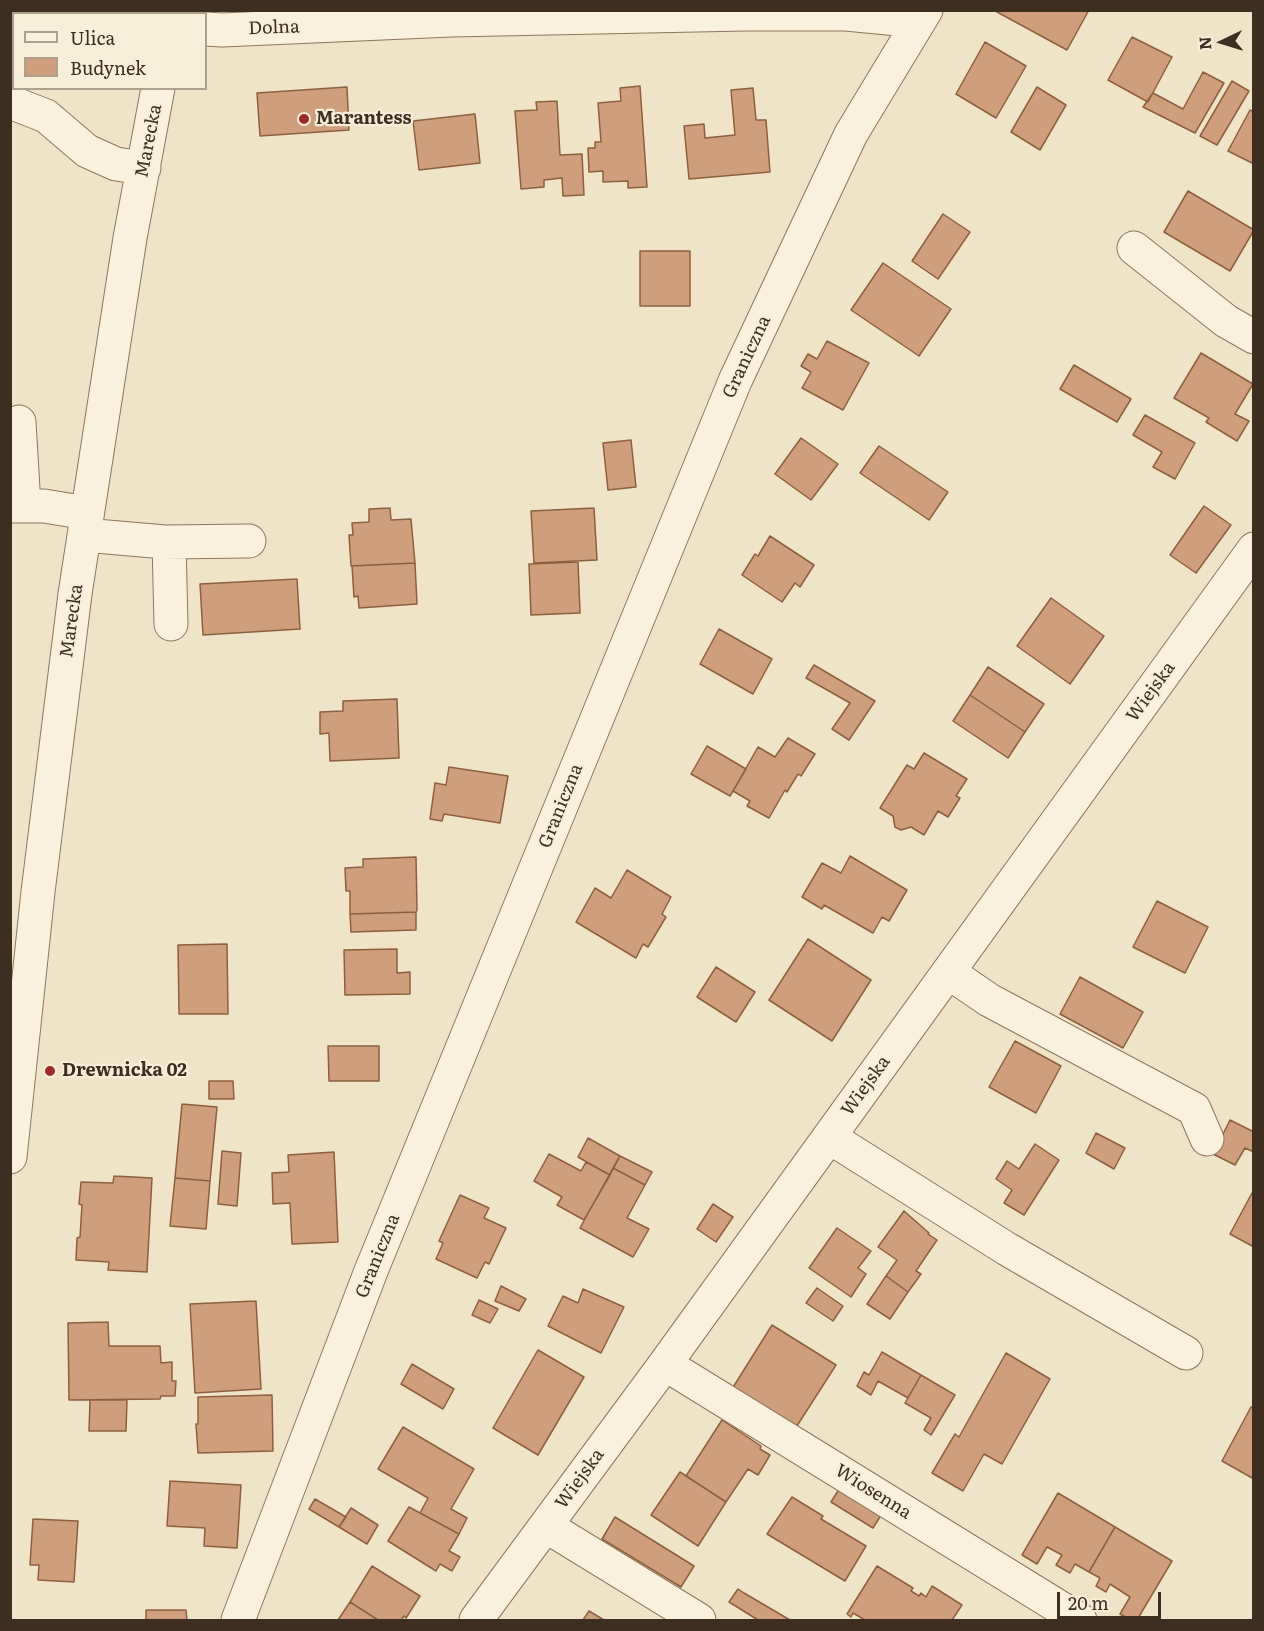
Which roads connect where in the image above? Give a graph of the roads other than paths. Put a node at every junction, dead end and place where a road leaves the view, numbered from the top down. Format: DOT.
graph roads {
  1 [pos="923,16"];
  2 [pos="207,29"];
  3 [pos="158,90"];
  4 [pos="10,102"];
  5 [pos="144,168"];
  6 [pos="1134,248"];
  7 [pos="1254,337"];
  8 [pos="19,422"];
  9 [pos="17,506"];
  10 [pos="86,524"];
  11 [pos="249,541"];
  12 [pos="169,543"];
  13 [pos="1254,549"];
  14 [pos="171,624"];
  15 [pos="948,972"];
  16 [pos="829,1137"];
  17 [pos="1207,1139"];
  18 [pos="10,1157"];
  19 [pos="1186,1353"];
  20 [pos="665,1364"];
  21 [pos="546,1526"];
  22 [pos="238,1620"];
  23 [pos="476,1620"];
  24 [pos="699,1620"];
  25 [pos="1080,1620"];
  1 -- 2 [label="street, Dolna"];
  1 -- 22 [label="street, Graniczna"];
  3 -- 5 [label="street, Marecka"];
  4 -- 5 [label="street"];
  5 -- 10 [label="street, Marecka"];
  6 -- 7 [label="street"];
  8 -- 9 [label="street"];
  9 -- 10 [label="street"];
  10 -- 12 [label="street"];
  10 -- 18 [label="street, Marecka"];
  11 -- 12 [label="street"];
  12 -- 14 [label="street"];
  13 -- 15 [label="street, Wiejska"];
  15 -- 16 [label="street, Wiejska"];
  15 -- 17 [label="street"];
  16 -- 19 [label="street"];
  16 -- 20 [label="street, Wiejska"];
  20 -- 21 [label="street, Wiejska"];
  20 -- 25 [label="street, Wiosenna"];
  21 -- 23 [label="street, Wiejska"];
  21 -- 24 [label="street"];
}
